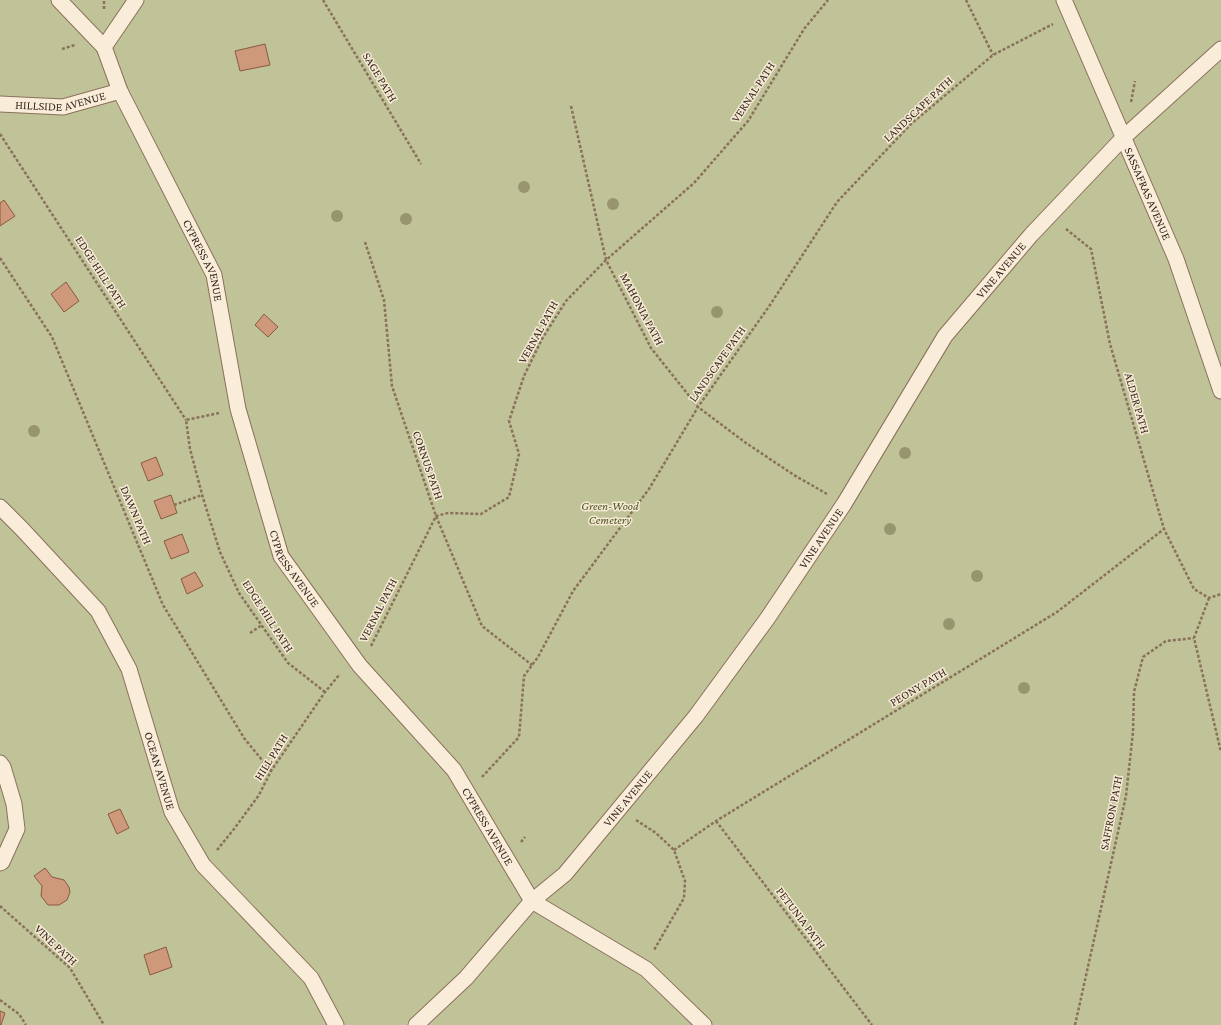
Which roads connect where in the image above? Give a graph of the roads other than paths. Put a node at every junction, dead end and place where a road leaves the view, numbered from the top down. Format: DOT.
graph roads {
  1 [pos="59,0"];
  2 [pos="136,0"];
  3 [pos="1064,0"];
  4 [pos="104,47"];
  5 [pos="1221,49"];
  6 [pos="120,91"];
  7 [pos="0,104"];
  8 [pos="1124,137"];
  9 [pos="1221,391"];
  10 [pos="0,507"];
  11 [pos="0,763"];
  12 [pos="0,863"];
  13 [pos="532,901"];
  14 [pos="336,1025"];
  15 [pos="416,1025"];
  16 [pos="704,1025"];
  1 -- 4 [label="lane, CYPRESS AVENUE"];
  2 -- 4 [label="lane"];
  3 -- 8 [label="lane, SASSAFRAS AVENUE"];
  4 -- 6 [label="lane, CYPRESS AVENUE"];
  5 -- 8 [label="lane, VINE AVENUE"];
  6 -- 7 [label="lane, HILLSIDE AVENUE"];
  6 -- 13 [label="lane, CYPRESS AVENUE"];
  8 -- 9 [label="lane, SASSAFRAS AVENUE"];
  8 -- 13 [label="lane, VINE AVENUE"];
  10 -- 14 [label="lane, OCEAN AVENUE"];
  11 -- 12 [label="lane"];
  13 -- 15 [label="lane, VINE AVENUE"];
  13 -- 16 [label="lane, CYPRESS AVENUE"];
}
